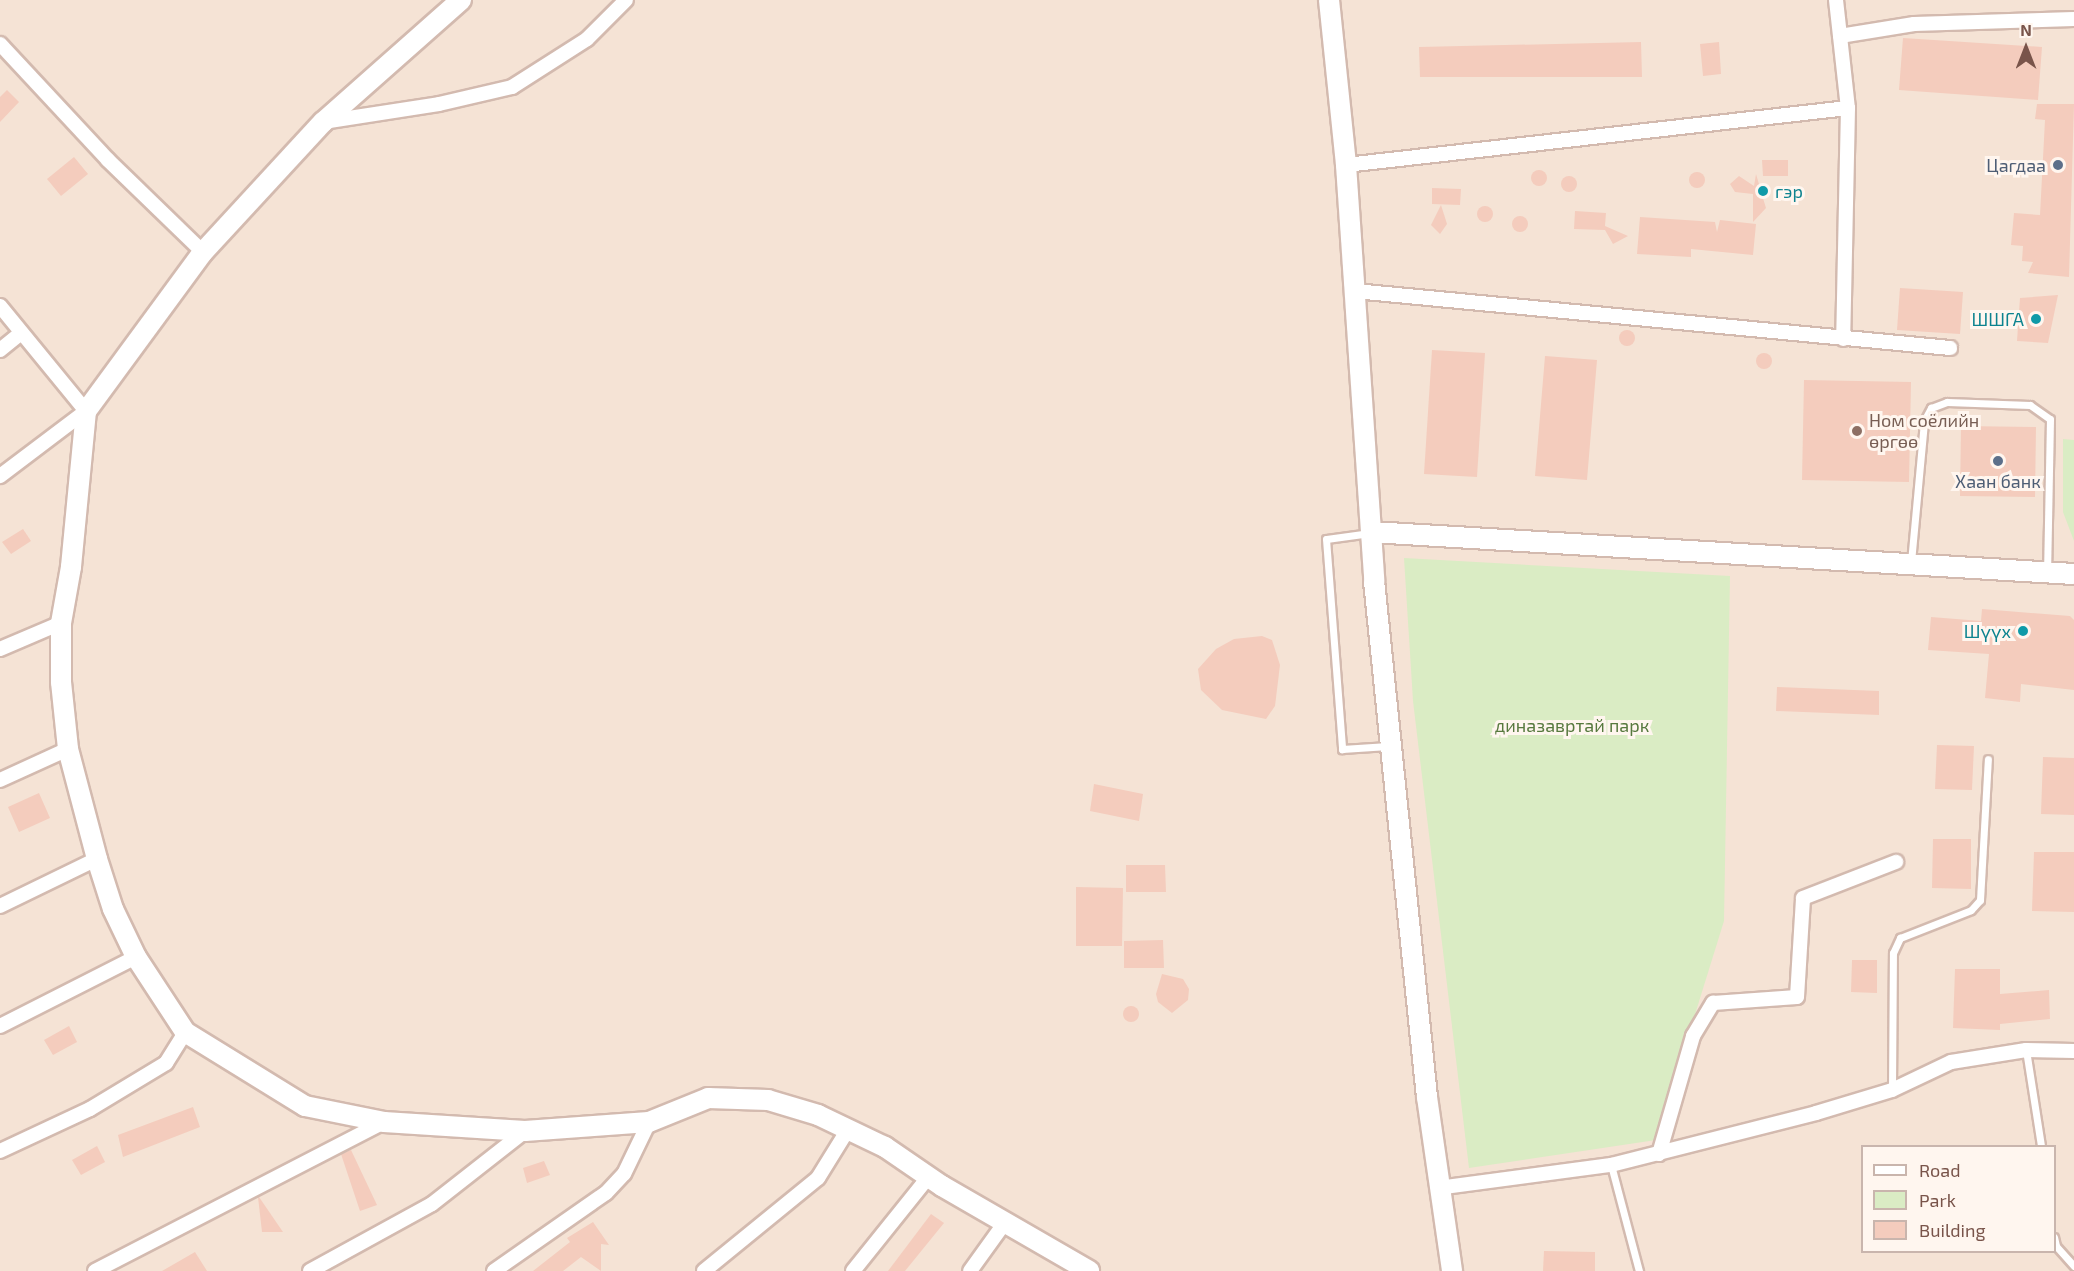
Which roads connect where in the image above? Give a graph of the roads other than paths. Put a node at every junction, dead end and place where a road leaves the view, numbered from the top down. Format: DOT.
graph roads {
  1 [pos="461,0"];
  2 [pos="626,0"];
  3 [pos="1329,0"];
  4 [pos="1836,0"];
  5 [pos="2074,19"];
  6 [pos="1840,36"];
  7 [pos="0,44"];
  8 [pos="1848,108"];
  9 [pos="323,122"];
  10 [pos="1346,165"];
  11 [pos="203,252"];
  12 [pos="1355,291"];
  13 [pos="0,306"];
  14 [pos="21,333"];
  15 [pos="1843,339"];
  16 [pos="2,346"];
  17 [pos="1950,348"];
  18 [pos="86,411"];
  19 [pos="0,476"];
  20 [pos="1371,532"];
  21 [pos="1911,564"];
  22 [pos="2047,572"];
  23 [pos="2074,574"];
  24 [pos="62,623"];
  25 [pos="0,649"];
  26 [pos="1391,745"];
  27 [pos="68,749"];
  28 [pos="1988,759"];
  29 [pos="0,780"];
  30 [pos="97,859"];
  31 [pos="1896,862"];
  32 [pos="0,906"];
  33 [pos="136,957"];
  34 [pos="0,1026"];
  35 [pos="185,1032"];
  36 [pos="2026,1050"];
  37 [pos="2074,1051"];
  38 [pos="1892,1090"];
  39 [pos="384,1122"];
  40 [pos="649,1122"];
  41 [pos="525,1131"];
  42 [pos="847,1131"];
  43 [pos="2041,1145"];
  44 [pos="0,1151"];
  45 [pos="1659,1154"];
  46 [pos="1611,1166"];
  47 [pos="930,1175"];
  48 [pos="1438,1188"];
  49 [pos="1005,1221"];
  50 [pos="2056,1246"];
  51 [pos="2074,1266"];
  52 [pos="1079,1269"];
  53 [pos="95,1271"];
  54 [pos="310,1271"];
  55 [pos="494,1271"];
  56 [pos="704,1271"];
  57 [pos="853,1271"];
  58 [pos="970,1271"];
  59 [pos="1452,1271"];
  60 [pos="1639,1271"];
  1 -- 9 [label="street"];
  2 -- 9 [label="street"];
  3 -- 10 [label="street"];
  4 -- 6 [label="street"];
  5 -- 6 [label="street"];
  6 -- 8 [label="street"];
  7 -- 11 [label="street"];
  8 -- 10 [label="street"];
  8 -- 15 [label="street"];
  9 -- 11 [label="street"];
  10 -- 12 [label="street"];
  11 -- 18 [label="street"];
  12 -- 15 [label="street"];
  12 -- 20 [label="street"];
  13 -- 14 [label="street"];
  14 -- 16 [label="street"];
  14 -- 18 [label="street"];
  15 -- 17 [label="street"];
  18 -- 19 [label="street"];
  18 -- 24 [label="street"];
  20 -- 21 [label="street"];
  20 -- 26 [label="street"];
  20 -- 26 [label="lane"];
  21 -- 22 [label="street"];
  21 -- 22 [label="lane"];
  22 -- 23 [label="street"];
  24 -- 25 [label="street"];
  24 -- 27 [label="street"];
  26 -- 48 [label="street"];
  27 -- 29 [label="street"];
  27 -- 30 [label="street"];
  28 -- 38 [label="lane"];
  30 -- 32 [label="street"];
  30 -- 33 [label="street"];
  31 -- 45 [label="street"];
  33 -- 34 [label="street"];
  33 -- 35 [label="street"];
  35 -- 39 [label="street"];
  35 -- 44 [label="street"];
  36 -- 37 [label="street"];
  36 -- 38 [label="street"];
  36 -- 43 [label="lane"];
  38 -- 45 [label="street"];
  39 -- 41 [label="street"];
  39 -- 53 [label="street"];
  40 -- 41 [label="street"];
  40 -- 42 [label="street"];
  40 -- 55 [label="street"];
  41 -- 54 [label="street"];
  42 -- 47 [label="street"];
  42 -- 56 [label="street"];
  45 -- 46 [label="street"];
  46 -- 48 [label="street"];
  46 -- 60 [label="lane"];
  47 -- 49 [label="street"];
  47 -- 57 [label="street"];
  48 -- 59 [label="street"];
  49 -- 52 [label="street"];
  49 -- 58 [label="street"];
  50 -- 51 [label="lane"];
}
